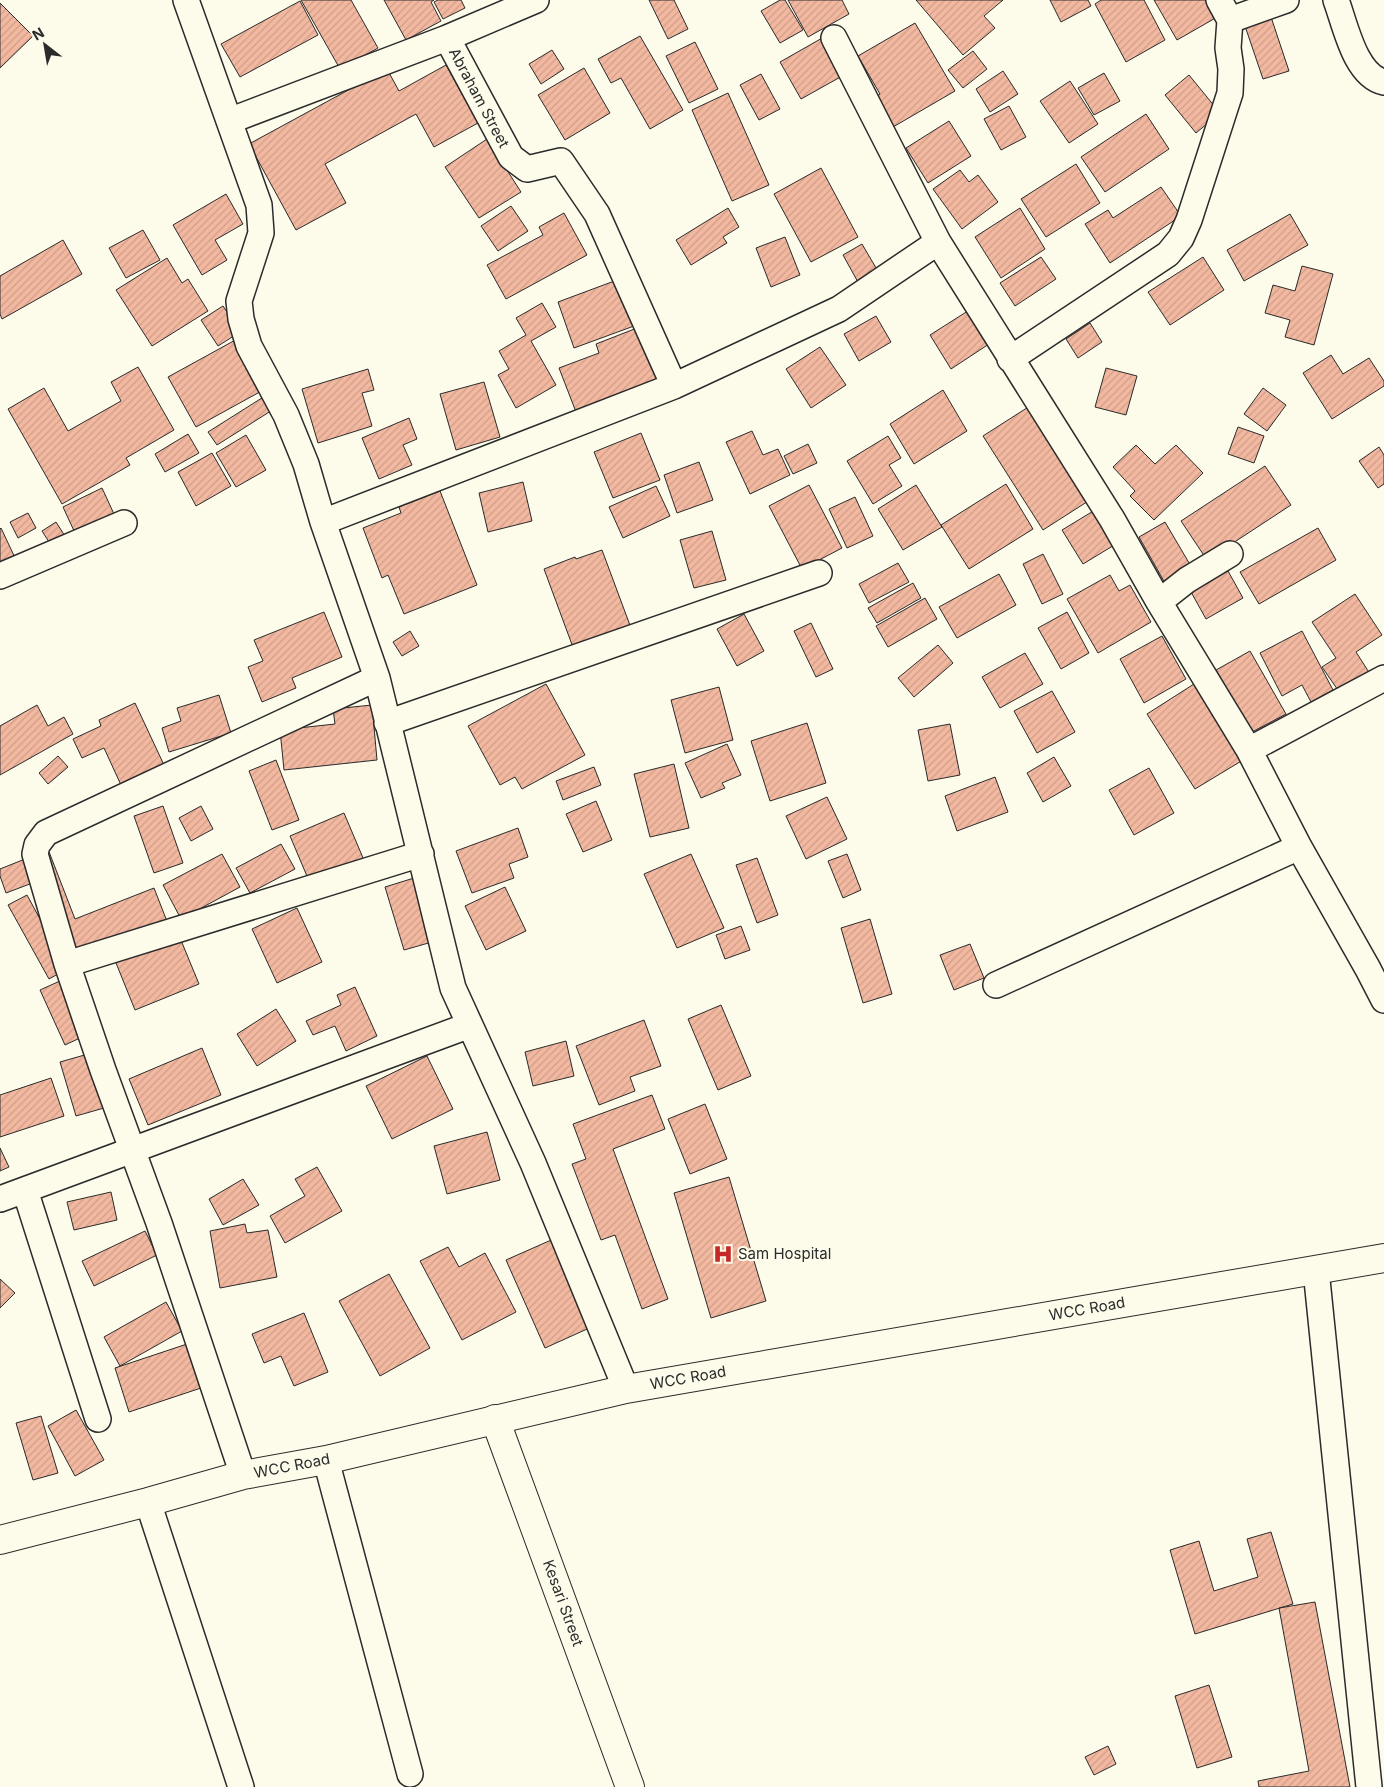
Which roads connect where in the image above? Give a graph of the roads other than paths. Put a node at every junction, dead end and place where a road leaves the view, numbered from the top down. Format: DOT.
graph roads {
  1 [pos="186,0"];
  2 [pos="536,0"];
  3 [pos="1286,0"];
  4 [pos="1336,0"];
  5 [pos="1225,10"];
  6 [pos="447,38"];
  7 [pos="834,38"];
  8 [pos="1384,82"];
  9 [pos="229,121"];
  10 [pos="938,242"];
  11 [pos="1010,359"];
  12 [pos="674,386"];
  13 [pos="322,522"];
  14 [pos="124,523"];
  15 [pos="1230,554"];
  16 [pos="819,573"];
  17 [pos="0,576"];
  18 [pos="1159,602"];
  19 [pos="377,678"];
  20 [pos="1384,678"];
  21 [pos="387,723"];
  22 [pos="1249,750"];
  23 [pos="1299,847"];
  24 [pos="421,854"];
  25 [pos="67,964"];
  26 [pos="996,985"];
  27 [pos="1384,1000"];
  28 [pos="470,1025"];
  29 [pos="133,1150"];
  30 [pos="25,1190"];
  31 [pos="0,1200"];
  32 [pos="1384,1258"];
  33 [pos="1316,1270"];
  34 [pos="626,1389"];
  35 [pos="495,1419"];
  36 [pos="98,1420"];
  37 [pos="326,1460"];
  38 [pos="243,1475"];
  39 [pos="148,1502"];
  40 [pos="0,1540"];
  41 [pos="410,1774"];
  42 [pos="241,1787"];
  43 [pos="630,1787"];
  44 [pos="1369,1787"];
  1 -- 9 [label="street"];
  2 -- 6 [label="street, Abraham Street"];
  3 -- 5 [label="street"];
  4 -- 8 [label="street"];
  5 -- 11 [label="street"];
  6 -- 9 [label="street"];
  6 -- 12 [label="street, Abraham Street"];
  7 -- 10 [label="street"];
  9 -- 13 [label="street"];
  10 -- 11 [label="street"];
  10 -- 12 [label="street"];
  11 -- 18 [label="street"];
  12 -- 13 [label="street"];
  13 -- 19 [label="street"];
  14 -- 17 [label="street"];
  15 -- 18 [label="street"];
  16 -- 21 [label="street"];
  18 -- 22 [label="street"];
  19 -- 21 [label="street"];
  19 -- 25 [label="street"];
  20 -- 22 [label="street"];
  21 -- 24 [label="street"];
  22 -- 23 [label="street"];
  23 -- 26 [label="street"];
  23 -- 27 [label="street"];
  24 -- 25 [label="street"];
  24 -- 28 [label="street"];
  25 -- 29 [label="street"];
  28 -- 29 [label="street"];
  28 -- 34 [label="street"];
  29 -- 30 [label="street"];
  29 -- 38 [label="street"];
  30 -- 31 [label="street"];
  30 -- 36 [label="street"];
  32 -- 33 [label="main road, WCC Road"];
  33 -- 34 [label="main road, WCC Road"];
  33 -- 44 [label="street"];
  34 -- 35 [label="main road, WCC Road"];
  35 -- 37 [label="main road, WCC Road"];
  35 -- 43 [label="main road, Kesari Street"];
  37 -- 38 [label="main road, WCC Road"];
  37 -- 41 [label="street"];
  38 -- 39 [label="main road, WCC Road"];
  39 -- 40 [label="main road, WCC Road"];
  39 -- 42 [label="street"];
}
